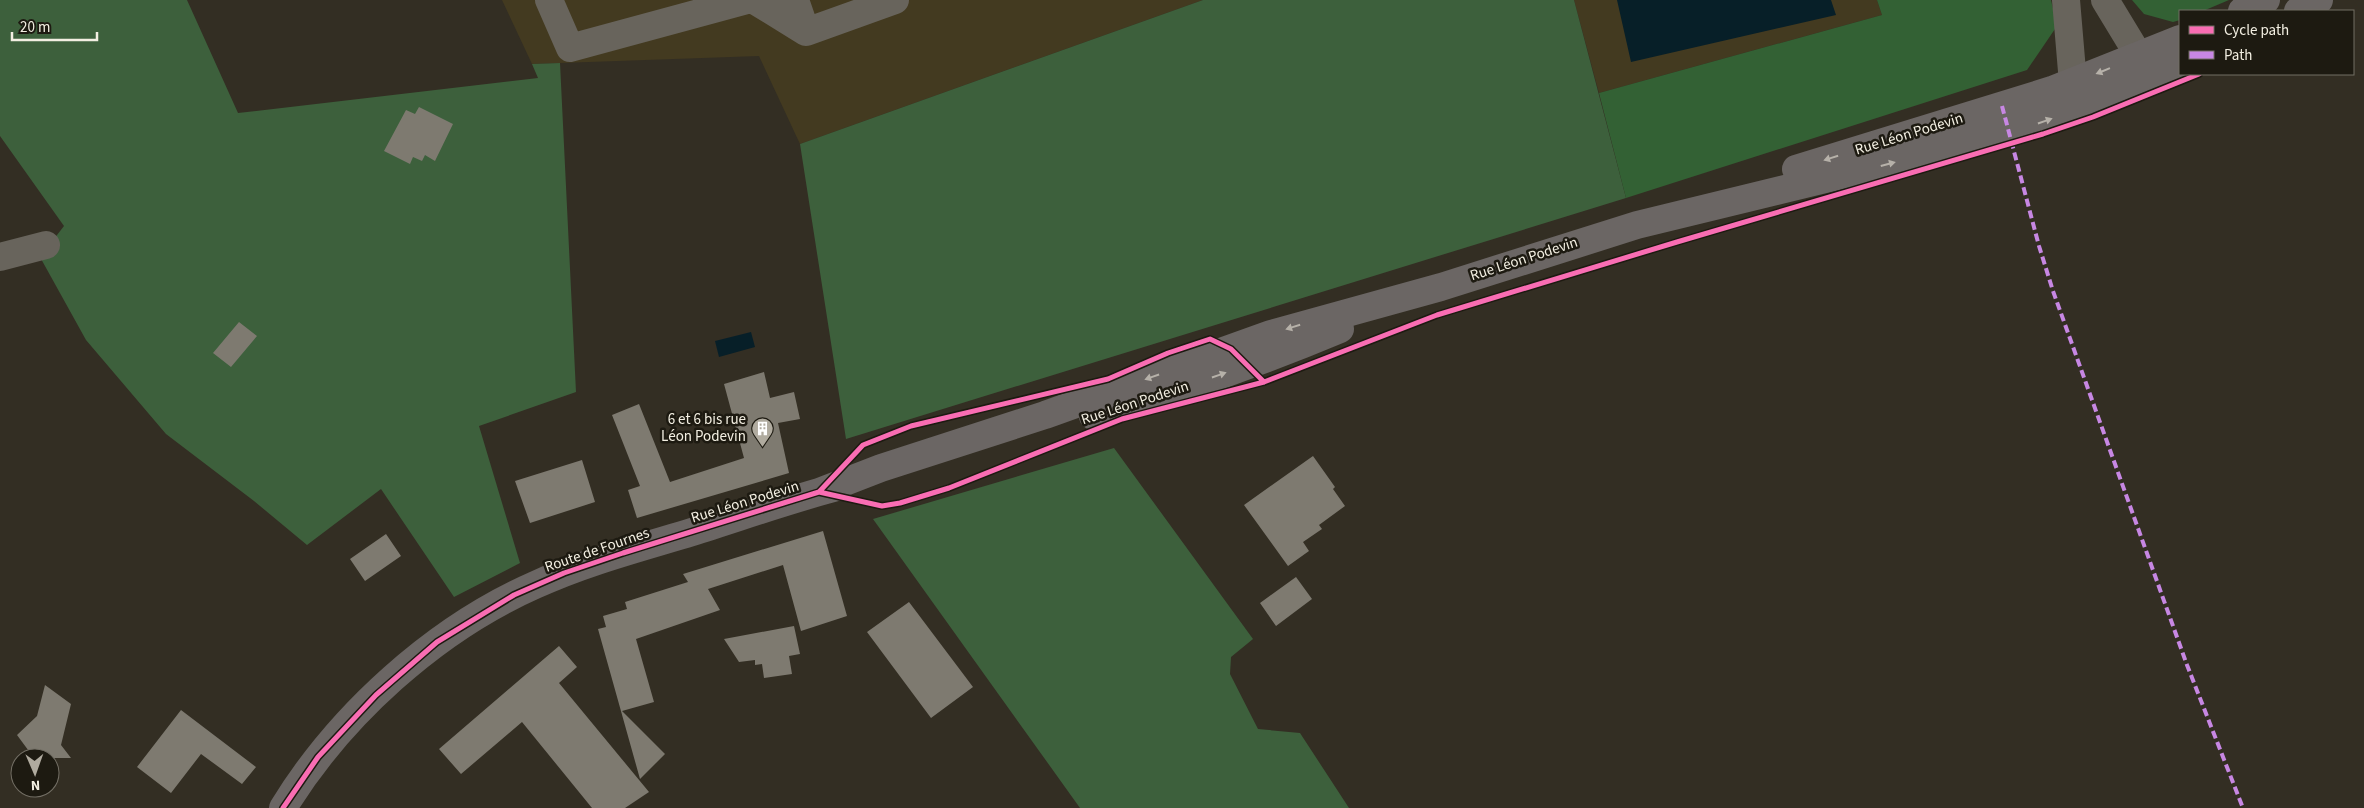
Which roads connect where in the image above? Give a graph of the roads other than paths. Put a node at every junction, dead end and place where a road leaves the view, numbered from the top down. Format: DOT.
graph roads {
  1 [pos="548,0"];
  2 [pos="747,0"];
  3 [pos="754,0"];
  4 [pos="795,0"];
  5 [pos="895,0"];
  6 [pos="2066,0"];
  7 [pos="2105,0"];
  8 [pos="2266,0"];
  9 [pos="2319,0"];
  10 [pos="2244,10"];
  11 [pos="2300,10"];
  12 [pos="806,32"];
  13 [pos="2179,39"];
  14 [pos="2139,56"];
  15 [pos="2179,68"];
  16 [pos="2073,82"];
  17 [pos="2148,82"];
  18 [pos="2086,106"];
  19 [pos="1636,224"];
  20 [pos="46,245"];
  21 [pos="0,257"];
  22 [pos="678,536"];
  23 [pos="283,808"];
  1 -- 2 [label="street"];
  3 -- 12 [label="street"];
  4 -- 12 [label="street"];
  5 -- 12 [label="street"];
  6 -- 16 [label="street"];
  7 -- 14 [label="street"];
  8 -- 10 [label="main road"];
  9 -- 11 [label="main road"];
  13 -- 14 [label="main road, Rue Léon Podevin"];
  14 -- 16 [label="main road, Rue Léon Podevin, one-way"];
  14 -- 17 [label="street"];
  15 -- 17 [label="main road, Rue Léon Podevin"];
  16 -- 18 [label="street"];
  16 -- 19 [label="main road, Rue Léon Podevin, one-way"];
  17 -- 18 [label="main road, Rue Léon Podevin"];
  19 -- 18 [label="main road, Rue Léon Podevin, one-way"];
  19 -- 22 [label="main road, Rue Léon Podevin"];
  20 -- 21 [label="street"];
  22 -- 23 [label="main road, Route de Fournes"];
}
